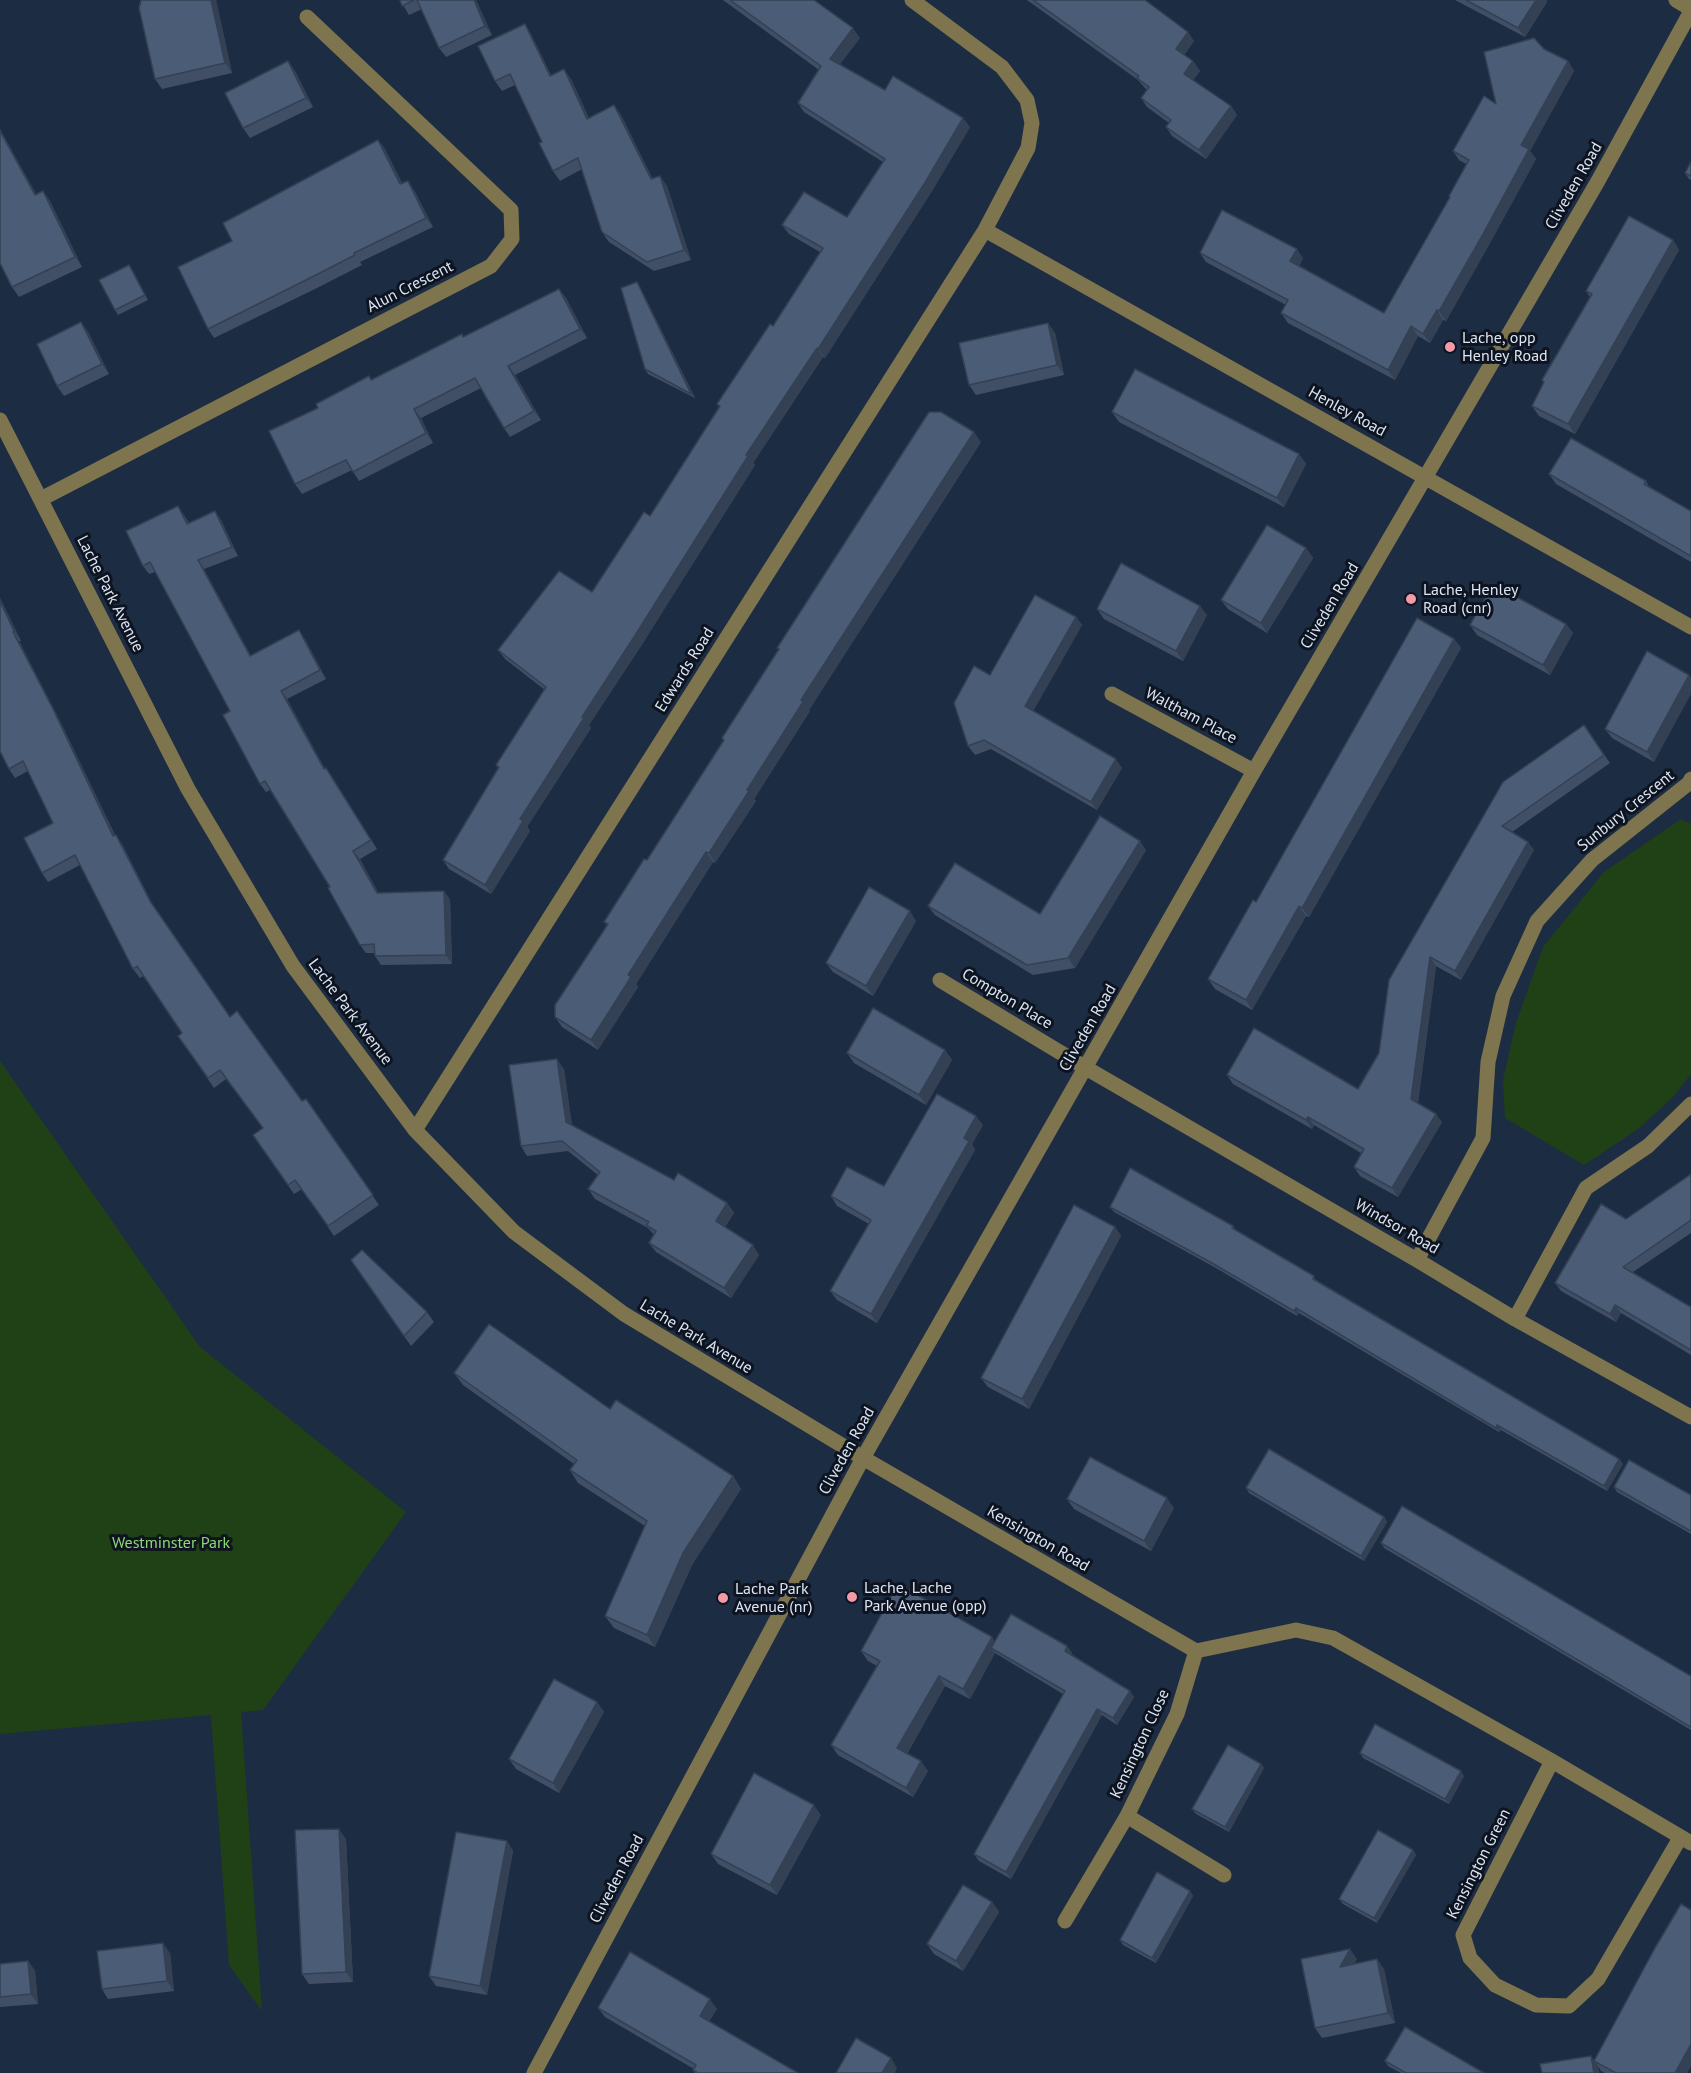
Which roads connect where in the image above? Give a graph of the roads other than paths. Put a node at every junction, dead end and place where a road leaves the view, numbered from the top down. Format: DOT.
graph roads {
  1 [pos="912,0"];
  2 [pos="1676,0"];
  3 [pos="1691,10"];
  4 [pos="307,17"];
  5 [pos="986,230"];
  6 [pos="0,420"];
  7 [pos="1426,477"];
  8 [pos="41,499"];
  9 [pos="1691,627"];
  10 [pos="1112,694"];
  11 [pos="1254,771"];
  12 [pos="1691,779"];
  13 [pos="940,980"];
  14 [pos="1086,1068"];
  15 [pos="1691,1104"];
  16 [pos="415,1130"];
  17 [pos="1418,1260"];
  18 [pos="1515,1318"];
  19 [pos="1691,1417"];
  20 [pos="863,1458"];
  21 [pos="1196,1652"];
  22 [pos="1552,1761"];
  23 [pos="1127,1816"];
  24 [pos="1685,1840"];
  25 [pos="1224,1875"];
  26 [pos="1065,1922"];
  27 [pos="534,2073"];
  1 -- 5 [label="street, Edwards Road"];
  2 -- 3 [label="street"];
  3 -- 7 [label="street, Cliveden Road"];
  4 -- 8 [label="street, Alun Crescent"];
  5 -- 7 [label="street, Henley Road"];
  5 -- 16 [label="street, Edwards Road"];
  6 -- 8 [label="street, Lache Park Avenue"];
  7 -- 9 [label="street, Henley Road"];
  7 -- 11 [label="street, Cliveden Road"];
  8 -- 16 [label="street, Lache Park Avenue"];
  10 -- 11 [label="street, Waltham Place"];
  11 -- 14 [label="street, Cliveden Road"];
  12 -- 17 [label="street, Sunbury Crescent"];
  13 -- 14 [label="street, Compton Place"];
  14 -- 17 [label="street, Windsor Road"];
  14 -- 20 [label="street, Cliveden Road"];
  15 -- 18 [label="street"];
  16 -- 20 [label="street, Lache Park Avenue"];
  17 -- 18 [label="street, Windsor Road"];
  18 -- 19 [label="street, Windsor Road"];
  20 -- 21 [label="street, Kensington Road"];
  20 -- 27 [label="street, Cliveden Road"];
  21 -- 22 [label="street, Kensington Green"];
  21 -- 23 [label="street, Kensington Close"];
  22 -- 24 [label="street, Kensington Green"];
  22 -- 24 [label="street, Kensington Green"];
  23 -- 25 [label="street, Kensington Close"];
  23 -- 26 [label="street, Kensington Close"];
}
